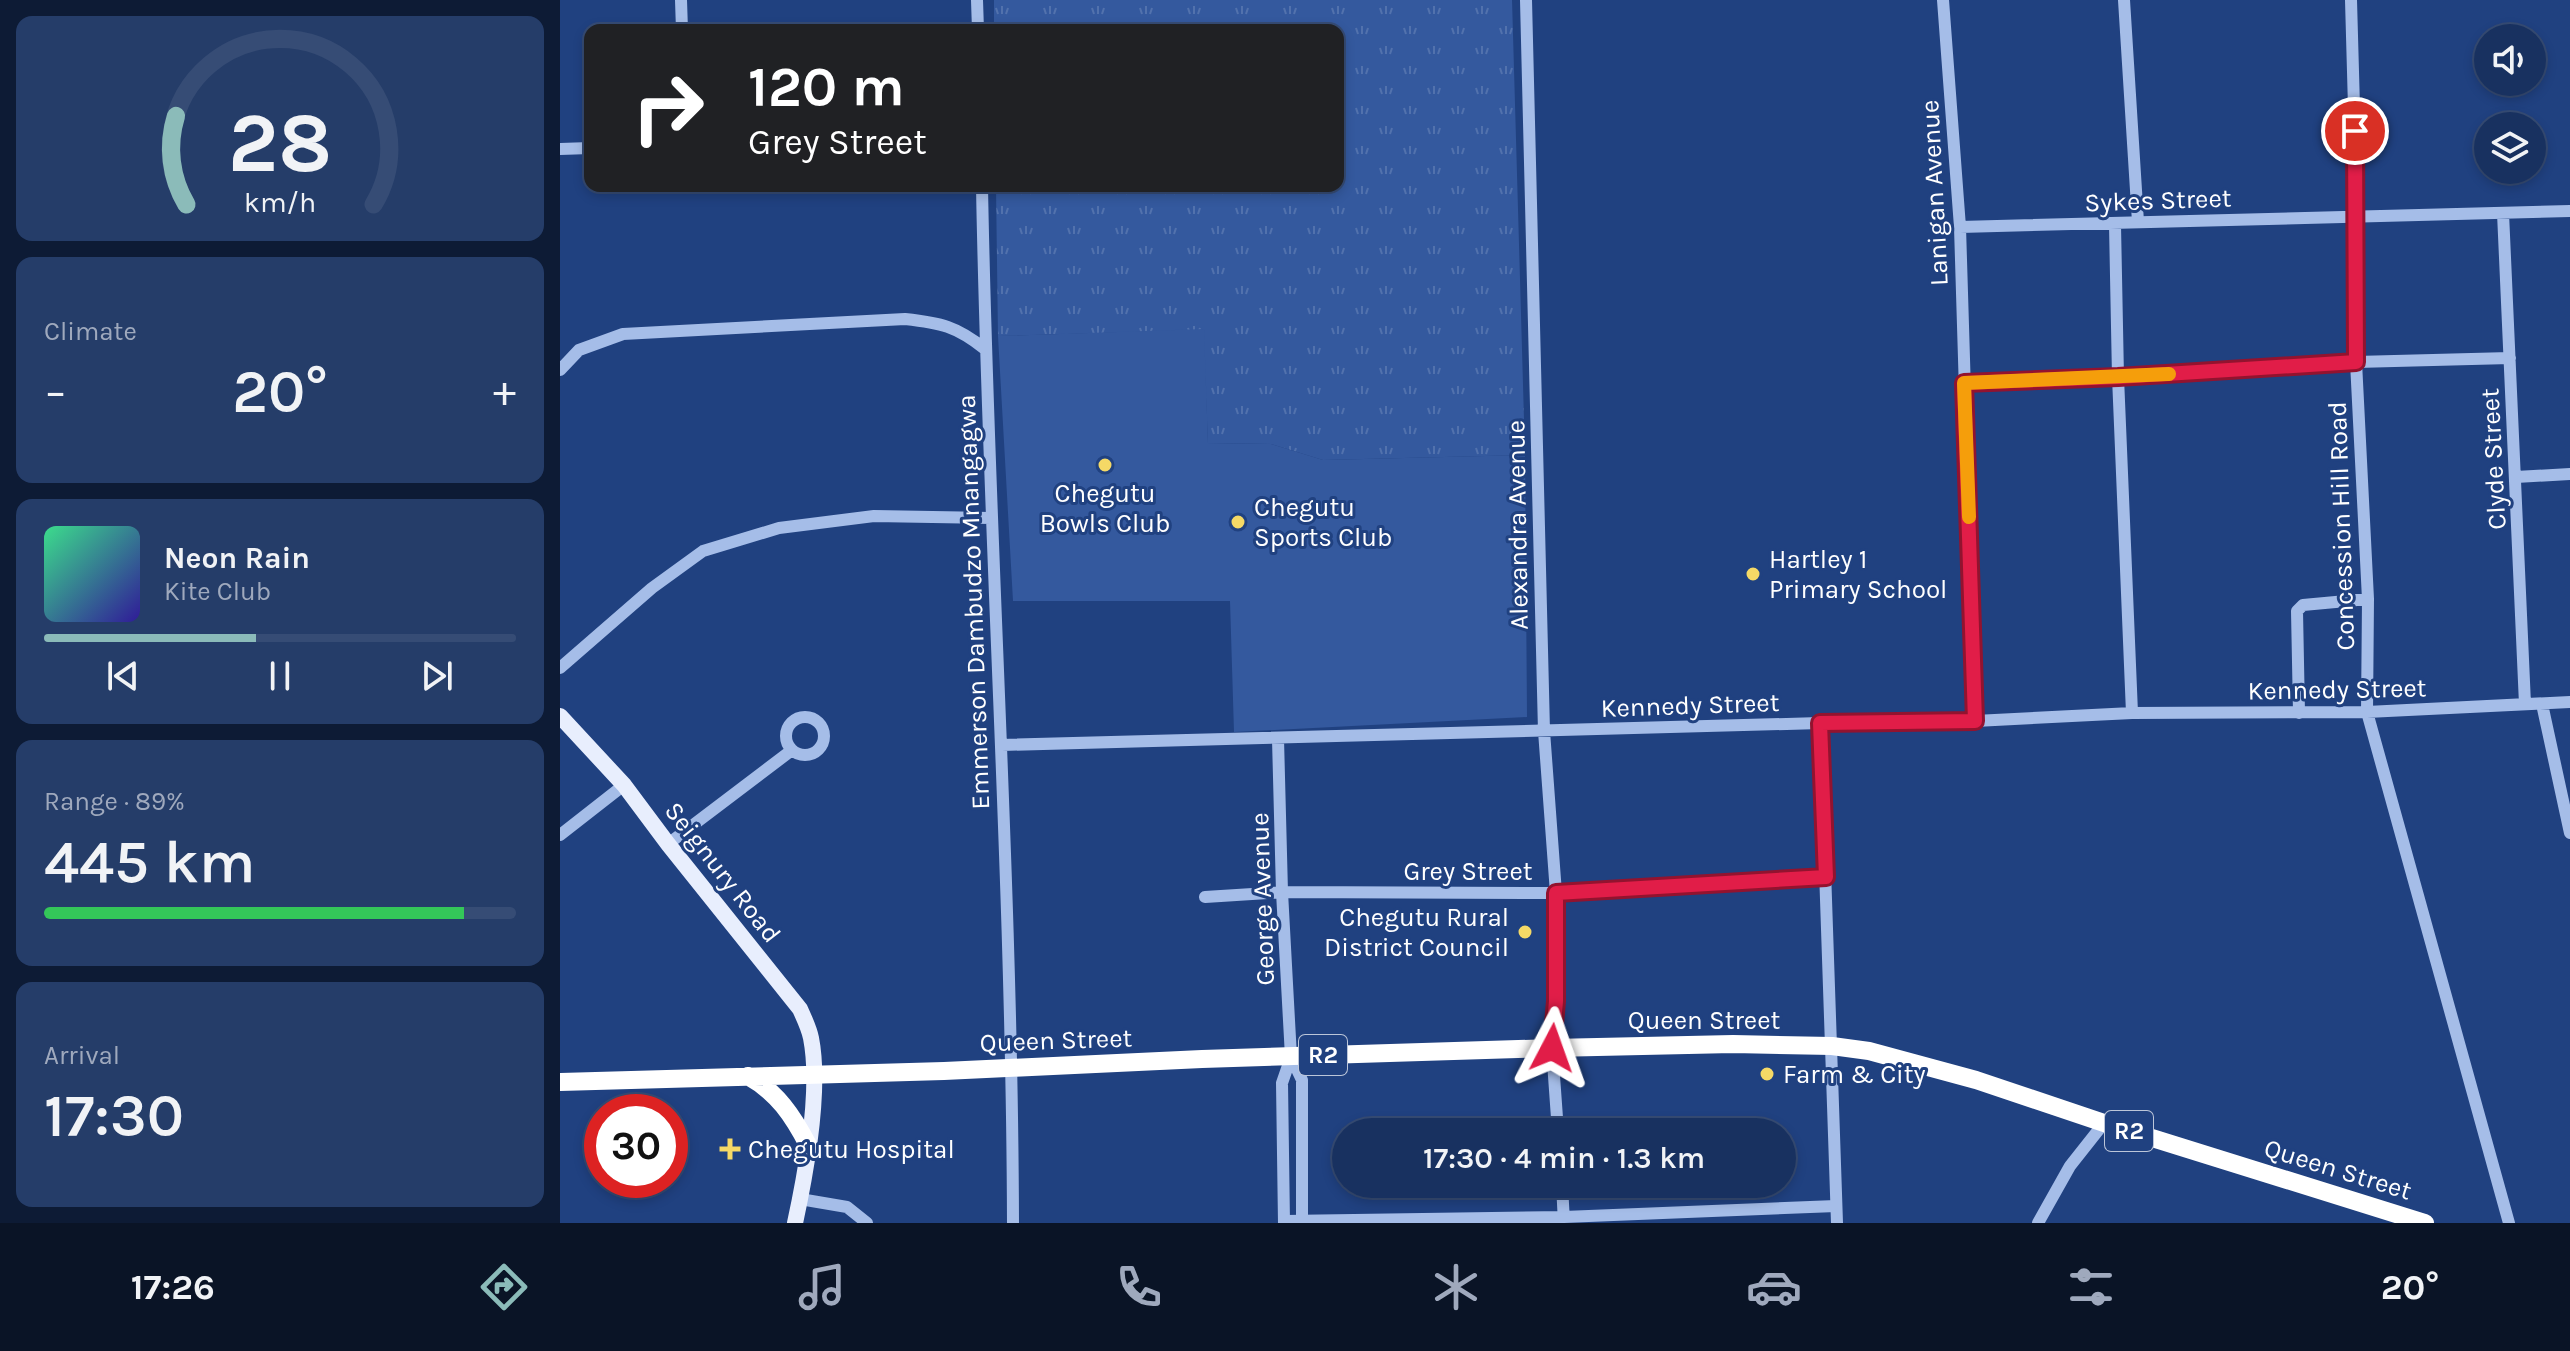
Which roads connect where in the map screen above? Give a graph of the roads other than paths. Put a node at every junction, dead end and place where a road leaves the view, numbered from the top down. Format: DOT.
graph roads {
  1 [pos="681,0"];
  2 [pos="977,0"];
  3 [pos="1526,0"];
  4 [pos="1943,0"];
  5 [pos="2124,0"];
  6 [pos="2351,0"];
  7 [pos="682,24"];
  8 [pos="978,24"];
  9 [pos="584,148"];
  10 [pos="560,149"];
  11 [pos="982,192"];
  12 [pos="2570,211"];
  13 [pos="2503,213"];
  14 [pos="2357,215"];
  15 [pos="2138,222"];
  16 [pos="2115,225"];
  17 [pos="1960,227"];
  18 [pos="985,349"];
  19 [pos="2510,358"];
  20 [pos="2356,362"];
  21 [pos="560,370"];
  22 [pos="2118,377"];
  23 [pos="1964,383"];
  24 [pos="2570,474"];
  25 [pos="2516,477"];
  26 [pos="991,518"];
  27 [pos="2368,599"];
  28 [pos="560,668"];
  29 [pos="2570,702"];
  30 [pos="2525,704"];
  31 [pos="2542,704"];
  32 [pos="2367,712"];
  33 [pos="2132,713"];
  34 [pos="2299,713"];
  35 [pos="560,716"];
  36 [pos="1975,721"];
  37 [pos="1820,723"];
  38 [pos="1544,731"];
  39 [pos="1278,739"];
  40 [pos="1002,745"];
  41 [pos="792,750"];
  42 [pos="624,785"];
  43 [pos="2570,833"];
  44 [pos="560,835"];
  45 [pos="668,844"];
  46 [pos="1826,877"];
  47 [pos="1282,892"];
  48 [pos="1556,893"];
  49 [pos="1205,897"];
  50 [pos="1832,1046"];
  51 [pos="1552,1048"];
  52 [pos="1291,1057"];
  53 [pos="1013,1068"];
  54 [pos="814,1075"];
  55 [pos="748,1076"];
  56 [pos="560,1082"];
  57 [pos="1557,1118"];
  58 [pos="2104,1123"];
  59 [pos="808,1145"];
  60 [pos="1563,1198"];
  61 [pos="800,1199"];
  62 [pos="1836,1206"];
  63 [pos="1564,1220"];
  64 [pos="1303,1221"];
  65 [pos="1284,1222"];
  66 [pos="795,1223"];
  67 [pos="867,1223"];
  68 [pos="1013,1223"];
  69 [pos="1837,1223"];
  70 [pos="2038,1223"];
  71 [pos="2425,1223"];
  72 [pos="2509,1223"];
  1 -- 7 [label="street"];
  2 -- 8 [label="street"];
  3 -- 38 [label="street, Alexandra Avenue"];
  4 -- 17 [label="street, Lanigan Avenue"];
  5 -- 15 [label="street"];
  6 -- 14 [label="street, Concession Hill Road"];
  9 -- 10 [label="street"];
  11 -- 18 [label="street, Emmerson Dambudzo Mnangagwa"];
  12 -- 13 [label="street, Sykes Street"];
  13 -- 14 [label="street, Sykes Street"];
  13 -- 19 [label="street, Clyde Street"];
  14 -- 15 [label="street, Sykes Street"];
  14 -- 20 [label="street, Concession Hill Road"];
  15 -- 16 [label="street, Sykes Street"];
  16 -- 17 [label="street, Sykes Street"];
  16 -- 22 [label="street"];
  17 -- 23 [label="street, Lanigan Avenue"];
  18 -- 21 [label="street"];
  18 -- 26 [label="street, Emmerson Dambudzo Mnangagwa"];
  19 -- 20 [label="street"];
  19 -- 25 [label="street, Clyde Street"];
  20 -- 22 [label="street"];
  20 -- 27 [label="street, Concession Hill Road"];
  22 -- 23 [label="street"];
  22 -- 33 [label="street"];
  23 -- 36 [label="street, Lanigan Avenue"];
  24 -- 25 [label="street"];
  25 -- 30 [label="street, Clyde Street"];
  26 -- 28 [label="street"];
  26 -- 40 [label="street, Emmerson Dambudzo Mnangagwa"];
  27 -- 32 [label="street, Concession Hill Road"];
  27 -- 34 [label="street"];
  29 -- 31 [label="street, Kennedy Street"];
  30 -- 31 [label="street, Kennedy Street"];
  30 -- 32 [label="street, Kennedy Street"];
  31 -- 43 [label="street"];
  32 -- 34 [label="street, Kennedy Street"];
  32 -- 72 [label="street, Concession Hill Road"];
  33 -- 34 [label="street, Kennedy Street"];
  33 -- 36 [label="street, Kennedy Street"];
  35 -- 42 [label="main road, Seignury Road"];
  36 -- 37 [label="street, Kennedy Street"];
  37 -- 38 [label="street, Kennedy Street"];
  37 -- 46 [label="street"];
  38 -- 39 [label="street, Kennedy Street"];
  38 -- 48 [label="street, Alexandra Avenue"];
  39 -- 40 [label="street, Kennedy Street"];
  39 -- 47 [label="street, George Avenue"];
  40 -- 53 [label="street, Emmerson Dambudzo Mnangagwa"];
  41 -- 45 [label="street"];
  42 -- 44 [label="street"];
  42 -- 45 [label="main road, Seignury Road"];
  45 -- 54 [label="main road, Seignury Road"];
  46 -- 48 [label="street, Grey Street"];
  46 -- 50 [label="street"];
  47 -- 48 [label="street, Grey Street"];
  47 -- 49 [label="street, Grey Street"];
  47 -- 52 [label="street, George Avenue"];
  48 -- 51 [label="street, Alexandra Avenue"];
  50 -- 51 [label="highway, Queen Street / R2"];
  50 -- 58 [label="highway, Queen Street / R2"];
  50 -- 62 [label="street"];
  51 -- 52 [label="highway, Queen Street / R2"];
  51 -- 57 [label="street, Alexandra Avenue"];
  52 -- 53 [label="highway, Queen Street / R2"];
  52 -- 64 [label="street, George Avenue"];
  52 -- 65 [label="street, George Avenue"];
  53 -- 54 [label="highway, Queen Street / R2"];
  53 -- 68 [label="street, Emmerson Dambudzo Mnangagwa"];
  54 -- 55 [label="highway, R2"];
  54 -- 59 [label="main road, Seignury Road"];
  55 -- 56 [label="highway, R2"];
  55 -- 59 [label="highway"];
  58 -- 70 [label="street"];
  58 -- 71 [label="highway, Queen Street / R2"];
  59 -- 61 [label="main road, Seignury Road"];
  60 -- 63 [label="street"];
  61 -- 66 [label="main road, Seignury Road"];
  61 -- 67 [label="street"];
  62 -- 63 [label="street"];
  62 -- 69 [label="street"];
  63 -- 64 [label="street"];
  64 -- 65 [label="street"];
}
